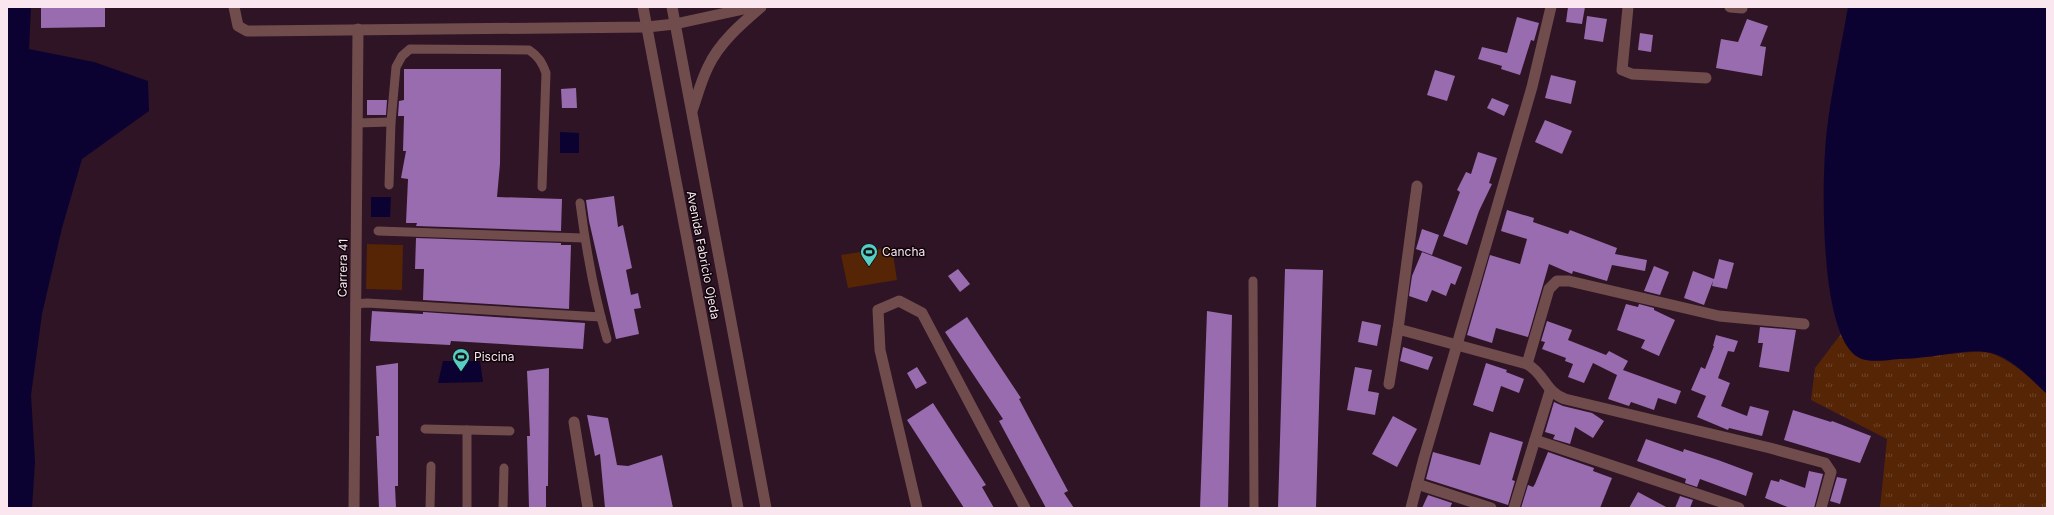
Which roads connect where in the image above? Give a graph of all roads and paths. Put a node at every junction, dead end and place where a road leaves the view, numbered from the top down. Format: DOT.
graph roads {
  1 [pos="234,7"];
  2 [pos="643,7"];
  3 [pos="672,7"];
  4 [pos="753,7"];
  5 [pos="761,7"];
  6 [pos="1551,7"];
  7 [pos="1628,7"];
  8 [pos="1730,7"];
  9 [pos="1742,8"];
  10 [pos="675,24"];
  11 [pos="647,27"];
  12 [pos="358,29"];
  13 [pos="1706,78"];
  14 [pos="692,112"];
  15 [pos="391,122"];
  16 [pos="357,123"];
  17 [pos="389,185"];
  18 [pos="1417,186"];
  19 [pos="542,187"];
  20 [pos="580,203"];
  21 [pos="378,232"];
  22 [pos="584,238"];
  23 [pos="1253,281"];
  24 [pos="355,304"];
  25 [pos="601,317"];
  26 [pos="1804,324"];
  27 [pos="1398,329"];
  28 [pos="607,339"];
  29 [pos="1456,345"];
  30 [pos="1527,364"];
  31 [pos="1389,384"];
  32 [pos="1550,391"];
  33 [pos="574,422"];
  34 [pos="425,429"];
  35 [pos="467,430"];
  36 [pos="510,431"];
  37 [pos="1535,440"];
  38 [pos="431,466"];
  39 [pos="504,468"];
  40 [pos="1417,484"];
  41 [pos="354,508"];
  42 [pos="430,508"];
  43 [pos="467,508"];
  44 [pos="503,508"];
  45 [pos="588,508"];
  46 [pos="738,508"];
  47 [pos="766,508"];
  48 [pos="917,508"];
  49 [pos="1026,508"];
  50 [pos="1254,508"];
  51 [pos="1411,508"];
  52 [pos="1491,508"];
  53 [pos="1514,508"];
  54 [pos="1739,508"];
  55 [pos="1821,508"];
  1 -- 12 [label="street"];
  2 -- 11 [label="street, Avenida Fabricio Ojeda"];
  3 -- 10 [label="street, Avenida Fabricio Ojeda"];
  4 -- 10 [label="street"];
  5 -- 14 [label="street"];
  6 -- 29 [label="street"];
  7 -- 13 [label="street"];
  8 -- 9 [label="street"];
  10 -- 11 [label="street"];
  10 -- 14 [label="street, Avenida Fabricio Ojeda"];
  11 -- 12 [label="street"];
  11 -- 46 [label="street, Avenida Fabricio Ojeda"];
  12 -- 16 [label="street, Carrera 41"];
  14 -- 47 [label="street, Avenida Fabricio Ojeda"];
  15 -- 16 [label="lane"];
  15 -- 17 [label="lane"];
  15 -- 19 [label="lane"];
  16 -- 24 [label="street, Carrera 41"];
  18 -- 27 [label="street"];
  20 -- 22 [label="lane"];
  21 -- 22 [label="lane"];
  22 -- 25 [label="lane"];
  23 -- 50 [label="lane"];
  24 -- 25 [label="lane"];
  24 -- 41 [label="street, Carrera 41"];
  25 -- 28 [label="lane"];
  26 -- 30 [label="street"];
  27 -- 29 [label="street"];
  27 -- 31 [label="street"];
  29 -- 30 [label="street"];
  29 -- 40 [label="street"];
  30 -- 32 [label="street"];
  32 -- 37 [label="street"];
  32 -- 55 [label="street"];
  33 -- 45 [label="street"];
  34 -- 35 [label="lane"];
  35 -- 36 [label="lane"];
  35 -- 43 [label="lane"];
  37 -- 53 [label="street"];
  37 -- 54 [label="street"];
  38 -- 42 [label="lane"];
  39 -- 44 [label="lane"];
  40 -- 51 [label="street"];
  40 -- 52 [label="street"];
  48 -- 49 [label="street"];
}
